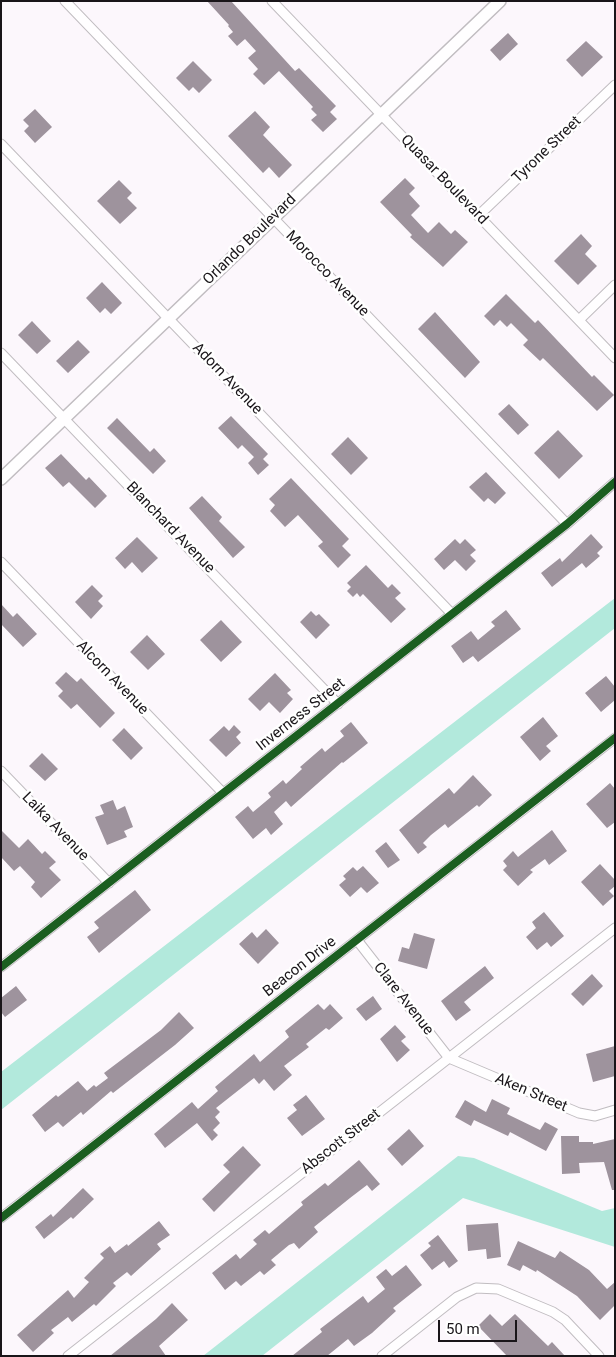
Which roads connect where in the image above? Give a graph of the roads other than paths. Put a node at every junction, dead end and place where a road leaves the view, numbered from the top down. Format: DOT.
graph roads {
  1 [pos="65,1"];
  2 [pos="500,1"];
  3 [pos="278,3"];
  4 [pos="615,85"];
  5 [pos="381,115"];
  6 [pos="1,144"];
  7 [pos="478,216"];
  8 [pos="273,218"];
  9 [pos="615,285"];
  10 [pos="168,318"];
  11 [pos="579,320"];
  12 [pos="1,353"];
  13 [pos="615,358"];
  14 [pos="64,419"];
  15 [pos="1,479"];
  16 [pos="615,482"];
  17 [pos="567,524"];
  18 [pos="1,562"];
  19 [pos="452,614"];
  20 [pos="338,704"];
  21 [pos="615,738"];
  22 [pos="1,771"];
  23 [pos="223,793"];
  24 [pos="108,883"];
  25 [pos="615,928"];
  26 [pos="357,940"];
  27 [pos="1,967"];
  28 [pos="449,1058"];
  29 [pos="615,1110"];
  30 [pos="1,1218"];
  31 [pos="391,1348"];
  32 [pos="68,1356"];
  33 [pos="382,1356"];
  34 [pos="398,1356"];
  35 [pos="599,1356"];
  1 -- 8 [label="street, Morocco Avenue"];
  2 -- 5 [label="street, Orlando Boulevard"];
  3 -- 5 [label="street, Quasar Boulevard"];
  4 -- 7 [label="street, Tyrone Street"];
  5 -- 7 [label="street, Quasar Boulevard"];
  5 -- 8 [label="street, Orlando Boulevard"];
  6 -- 10 [label="street, Adorn Avenue"];
  7 -- 11 [label="street, Quasar Boulevard"];
  8 -- 10 [label="street, Orlando Boulevard"];
  8 -- 17 [label="street, Morocco Avenue"];
  9 -- 11 [label="street"];
  10 -- 14 [label="street, Orlando Boulevard"];
  10 -- 19 [label="street, Adorn Avenue"];
  11 -- 13 [label="street, Quasar Boulevard"];
  12 -- 14 [label="street, Blanchard Avenue"];
  14 -- 15 [label="street, Orlando Boulevard"];
  14 -- 20 [label="street, Blanchard Avenue"];
  16 -- 17 [label="street, Inverness Street"];
  17 -- 19 [label="street, Inverness Street"];
  18 -- 23 [label="street, Alcorn Avenue"];
  19 -- 20 [label="street, Inverness Street"];
  20 -- 23 [label="street, Inverness Street"];
  21 -- 26 [label="street, Beacon Drive"];
  22 -- 24 [label="street, Laika Avenue"];
  23 -- 24 [label="street, Inverness Street"];
  24 -- 27 [label="street, Inverness Street"];
  25 -- 28 [label="street, Abscott Street"];
  26 -- 28 [label="street, Clare Avenue"];
  26 -- 30 [label="street, Beacon Drive"];
  28 -- 29 [label="street, Aken Street"];
  28 -- 32 [label="street, Abscott Street"];
  31 -- 33 [label="street"];
  31 -- 34 [label="street"];
  31 -- 35 [label="street"];
}
